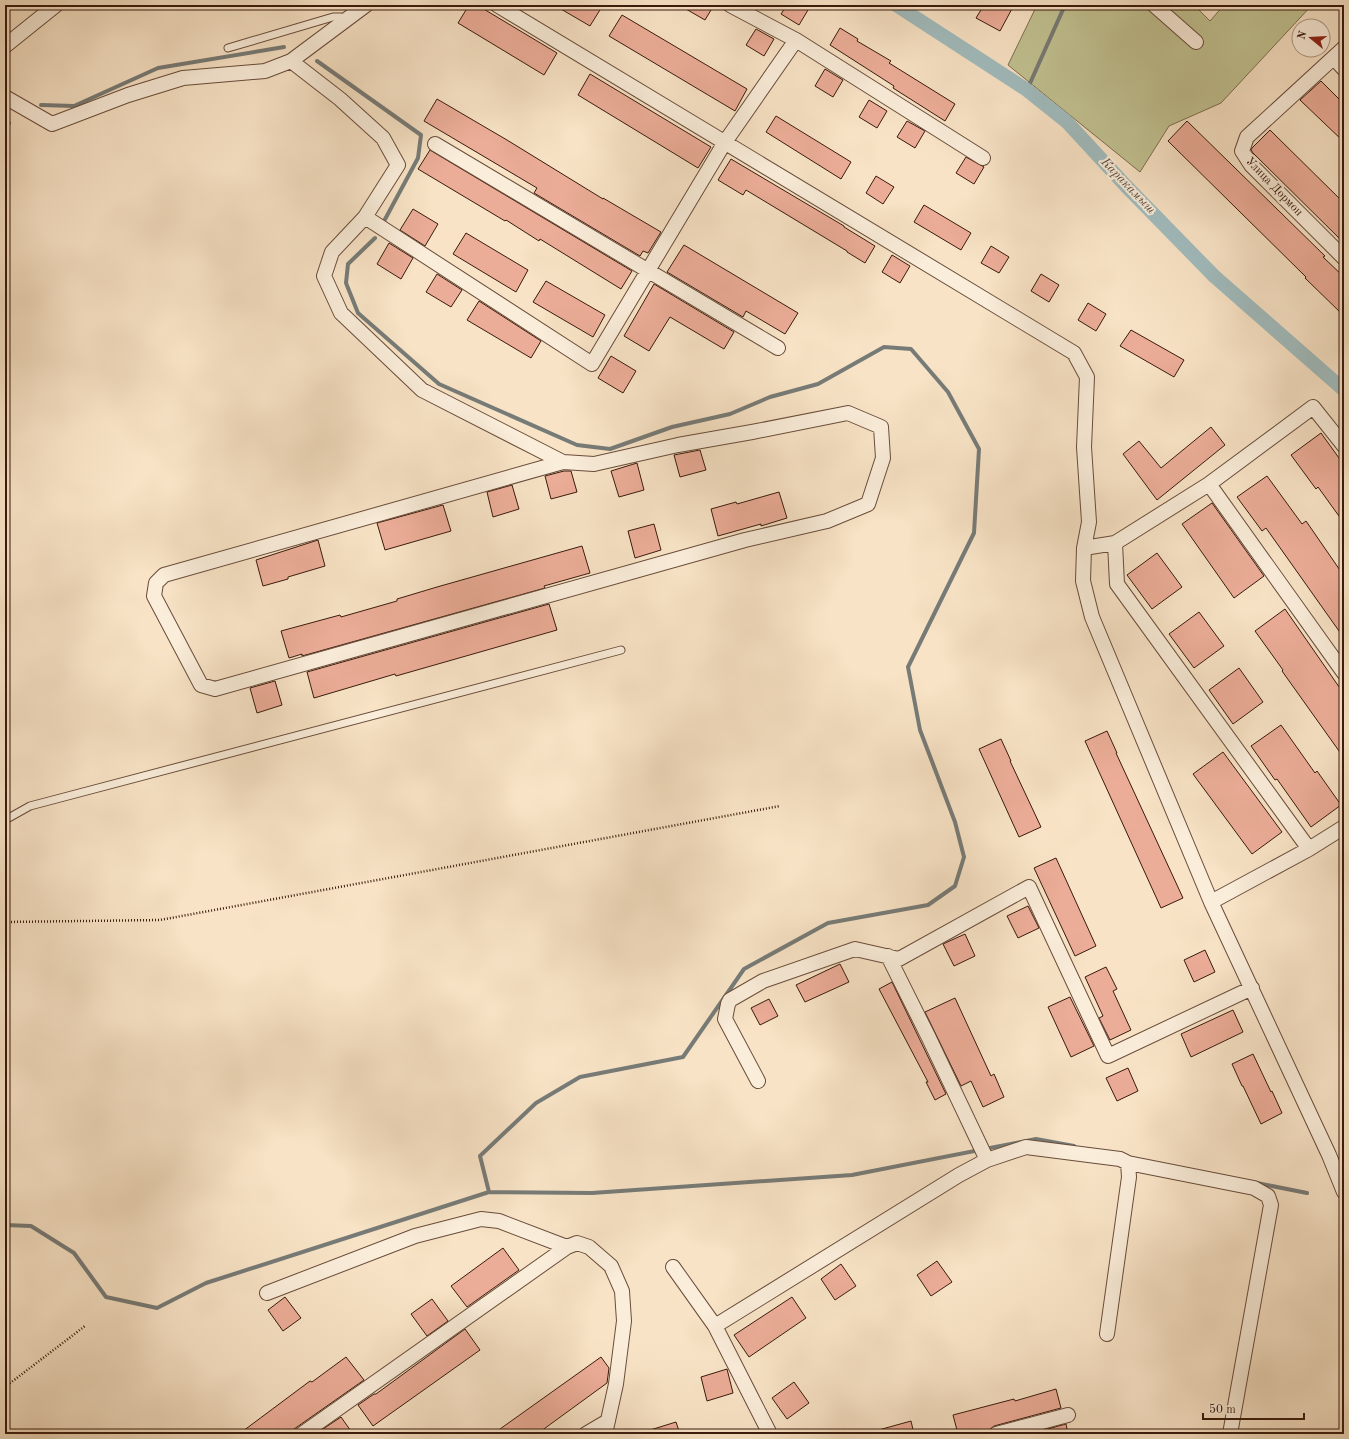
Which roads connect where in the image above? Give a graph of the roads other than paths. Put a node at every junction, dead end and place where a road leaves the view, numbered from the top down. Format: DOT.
graph roads {
  1 [pos="56,5"];
  2 [pos="366,5"];
  3 [pos="497,5"];
  4 [pos="730,5"];
  5 [pos="1154,5"];
  6 [pos="344,20"];
  7 [pos="796,40"];
  8 [pos="1196,42"];
  9 [pos="5,46"];
  10 [pos="228,48"];
  11 [pos="1344,48"];
  12 [pos="1334,58"];
  13 [pos="291,61"];
  14 [pos="1344,69"];
  15 [pos="5,97"];
  16 [pos="725,142"];
  17 [pos="435,144"];
  18 [pos="983,158"];
  19 [pos="365,216"];
  20 [pos="1344,258"];
  21 [pos="647,271"];
  22 [pos="778,348"];
  23 [pos="1344,446"];
  24 [pos="563,462"];
  25 [pos="1209,484"];
  26 [pos="1115,543"];
  27 [pos="1084,548"];
  28 [pos="621,650"];
  29 [pos="1344,673"];
  30 [pos="5,820"];
  31 [pos="1344,827"];
  32 [pos="1310,849"];
  33 [pos="1211,902"];
  34 [pos="888,956"];
  35 [pos="1252,988"];
  36 [pos="758,1081"];
  37 [pos="986,1160"];
  38 [pos="1128,1163"];
  39 [pos="1344,1192"];
  40 [pos="567,1247"];
  41 [pos="673,1267"];
  42 [pos="267,1293"];
  43 [pos="715,1326"];
  44 [pos="1108,1334"];
  45 [pos="1068,1415"];
  46 [pos="607,1427"];
  47 [pos="302,1434"];
  48 [pos="586,1434"];
  49 [pos="770,1434"];
  50 [pos="996,1434"];
  51 [pos="1230,1434"];
  1 -- 9 [label="street"];
  2 -- 6 [label="street"];
  3 -- 16 [label="street"];
  4 -- 7 [label="street"];
  5 -- 8 [label="street"];
  6 -- 10 [label="lane"];
  6 -- 13 [label="street"];
  7 -- 16 [label="street"];
  7 -- 18 [label="street"];
  11 -- 12 [label="street, Улица Дормон"];
  12 -- 14 [label="street"];
  12 -- 20 [label="street, Улица Дормон"];
  13 -- 15 [label="street"];
  13 -- 19 [label="street"];
  16 -- 21 [label="street"];
  16 -- 27 [label="street"];
  17 -- 21 [label="street"];
  19 -- 21 [label="street"];
  19 -- 24 [label="street"];
  21 -- 22 [label="street"];
  23 -- 25 [label="street"];
  24 -- 24 [label="street"];
  25 -- 26 [label="street"];
  25 -- 29 [label="street"];
  26 -- 27 [label="street"];
  26 -- 32 [label="street"];
  27 -- 33 [label="street"];
  28 -- 30 [label="lane"];
  31 -- 32 [label="street"];
  32 -- 33 [label="street"];
  33 -- 35 [label="street"];
  34 -- 35 [label="street"];
  34 -- 36 [label="street"];
  34 -- 37 [label="street"];
  35 -- 39 [label="street"];
  37 -- 38 [label="street"];
  37 -- 43 [label="street"];
  38 -- 44 [label="street"];
  38 -- 51 [label="street"];
  40 -- 42 [label="street"];
  40 -- 46 [label="street"];
  40 -- 47 [label="street"];
  41 -- 43 [label="street"];
  43 -- 49 [label="street"];
  45 -- 50 [label="street"];
  46 -- 48 [label="street"];
}
